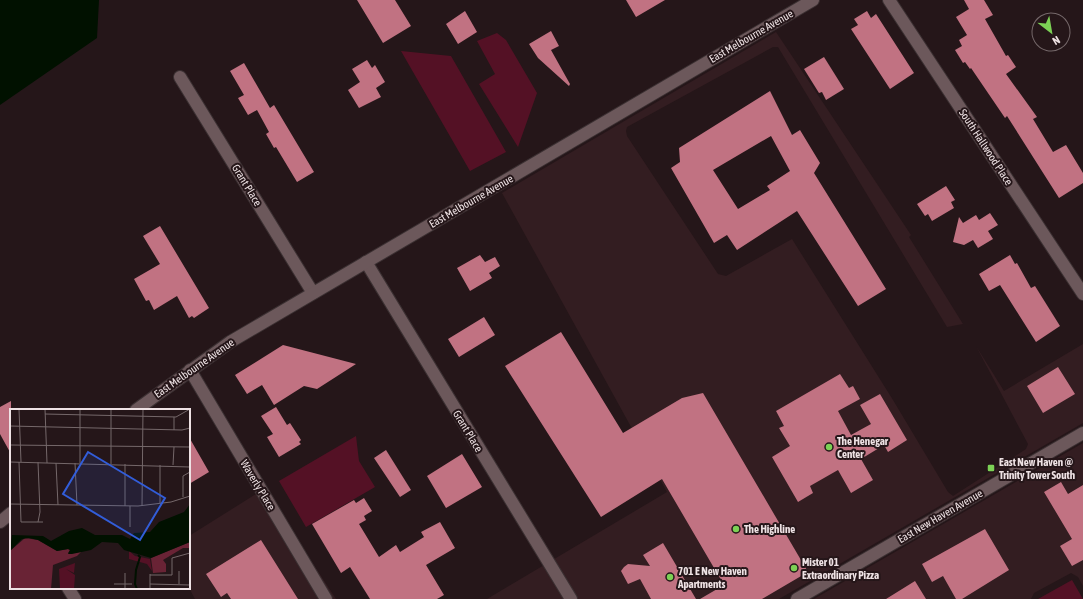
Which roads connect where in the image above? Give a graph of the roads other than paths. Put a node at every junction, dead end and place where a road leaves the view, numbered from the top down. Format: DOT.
graph roads {
  1 [pos="813,0"];
  2 [pos="889,0"];
  3 [pos="180,77"];
  4 [pos="366,262"];
  5 [pos="313,294"];
  6 [pos="1083,294"];
  7 [pos="190,370"];
  8 [pos="137,409"];
  9 [pos="1083,433"];
  10 [pos="10,514"];
  11 [pos="0,522"];
  12 [pos="69,589"];
  13 [pos="75,599"];
  14 [pos="326,599"];
  15 [pos="571,599"];
  16 [pos="797,599"];
  1 -- 4 [label="street, East Melbourne Avenue"];
  2 -- 6 [label="street, South Hallwood Place"];
  3 -- 5 [label="street, Grant Place"];
  4 -- 5 [label="street, East Melbourne Avenue"];
  4 -- 15 [label="street, Grant Place"];
  5 -- 7 [label="street, East Melbourne Avenue"];
  7 -- 8 [label="street, East Melbourne Avenue"];
  7 -- 14 [label="street, Waverly Place"];
  9 -- 16 [label="street, East New Haven Avenue"];
  10 -- 11 [label="street"];
  12 -- 13 [label="street"];
}
